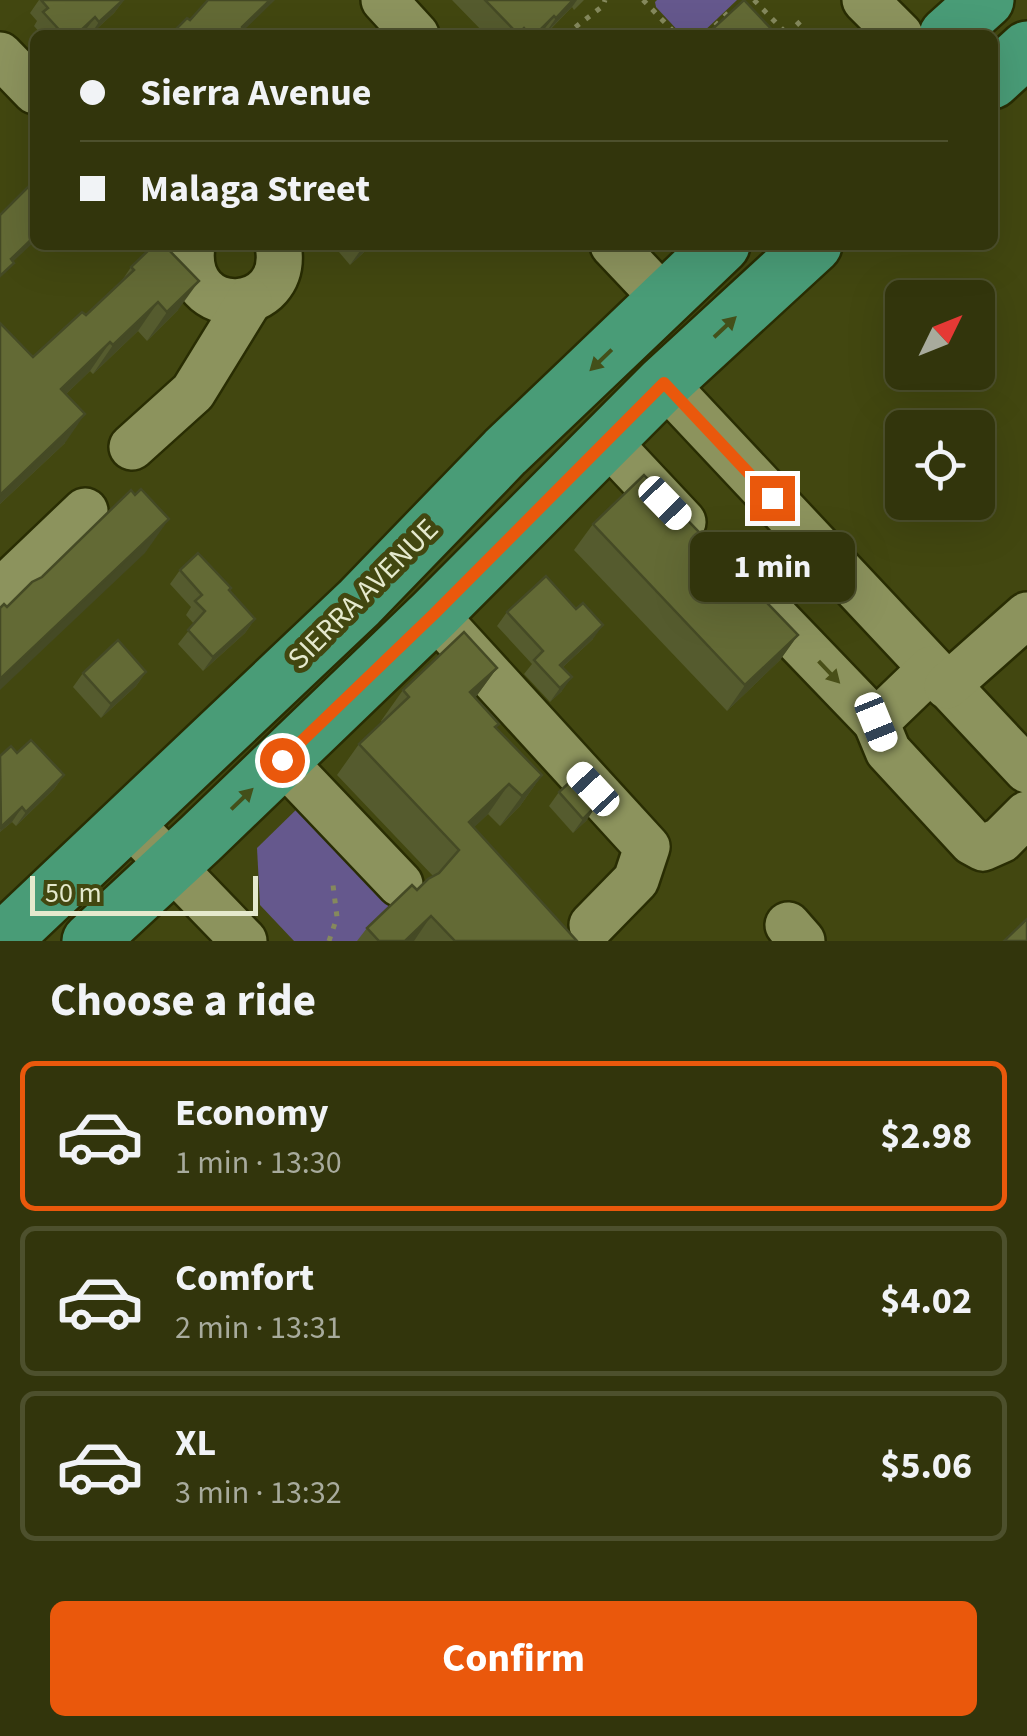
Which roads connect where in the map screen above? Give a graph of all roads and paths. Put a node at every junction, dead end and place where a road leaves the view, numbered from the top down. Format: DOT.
graph roads {
  1 [pos="384,0"];
  2 [pos="605,0"];
  3 [pos="754,0"];
  4 [pos="865,0"];
  5 [pos="986,0"];
  6 [pos="647,2"];
  7 [pos="805,18"];
  8 [pos="741,23"];
  9 [pos="411,30"];
  10 [pos="572,30"];
  11 [pos="672,30"];
  12 [pos="711,30"];
  13 [pos="783,30"];
  14 [pos="793,30"];
  15 [pos="895,30"];
  16 [pos="953,30"];
  17 [pos="1027,49"];
  18 [pos="998,75"];
  19 [pos="191,250"];
  20 [pos="279,250"];
  21 [pos="619,250"];
  22 [pos="717,250"];
  23 [pos="809,250"];
  24 [pos="249,300"];
  25 [pos="665,300"];
  26 [pos="664,383"];
  27 [pos="132,446"];
  28 [pos="622,458"];
  29 [pos="85,511"];
  30 [pos="0,592"];
  31 [pos="434,614"];
  32 [pos="1027,614"];
  33 [pos="939,678"];
  34 [pos="870,716"];
  35 [pos="282,760"];
  36 [pos="1027,770"];
  37 [pos="1027,814"];
  38 [pos="128,821"];
  39 [pos="170,865"];
  40 [pos="400,884"];
  41 [pos="333,885"];
  42 [pos="592,925"];
  43 [pos="2,941"];
  44 [pos="90,941"];
  45 [pos="244,941"];
  46 [pos="329,941"];
  1 -- 9 [label="street"];
  2 -- 10 [label="path"];
  3 -- 13 [label="path"];
  4 -- 15 [label="street"];
  5 -- 16 [label="main road"];
  6 -- 11 [label="path"];
  7 -- 14 [label="path"];
  8 -- 12 [label="path"];
  17 -- 18 [label="main road"];
  19 -- 24 [label="street"];
  20 -- 24 [label="street"];
  21 -- 25 [label="street"];
  22 -- 25 [label="main road, SIERRA AVENUE"];
  26 -- 23 [label="main road, SIERRA AVENUE, one-way"];
  24 -- 27 [label="street"];
  25 -- 38 [label="main road, SIERRA AVENUE, one-way"];
  26 -- 28 [label="main road, SIERRA AVENUE"];
  26 -- 33 [label="street"];
  28 -- 31 [label="main road, SIERRA AVENUE"];
  28 -- 34 [label="street, one-way"];
  29 -- 30 [label="street"];
  31 -- 35 [label="main road, SIERRA AVENUE"];
  31 -- 42 [label="street"];
  32 -- 33 [label="street"];
  33 -- 34 [label="street"];
  33 -- 36 [label="street"];
  34 -- 37 [label="street"];
  39 -- 35 [label="main road, SIERRA AVENUE, one-way"];
  35 -- 40 [label="street"];
  38 -- 39 [label="street"];
  38 -- 43 [label="main road, SIERRA AVENUE"];
  39 -- 44 [label="main road, SIERRA AVENUE"];
  39 -- 45 [label="street"];
  41 -- 46 [label="path"];
}
